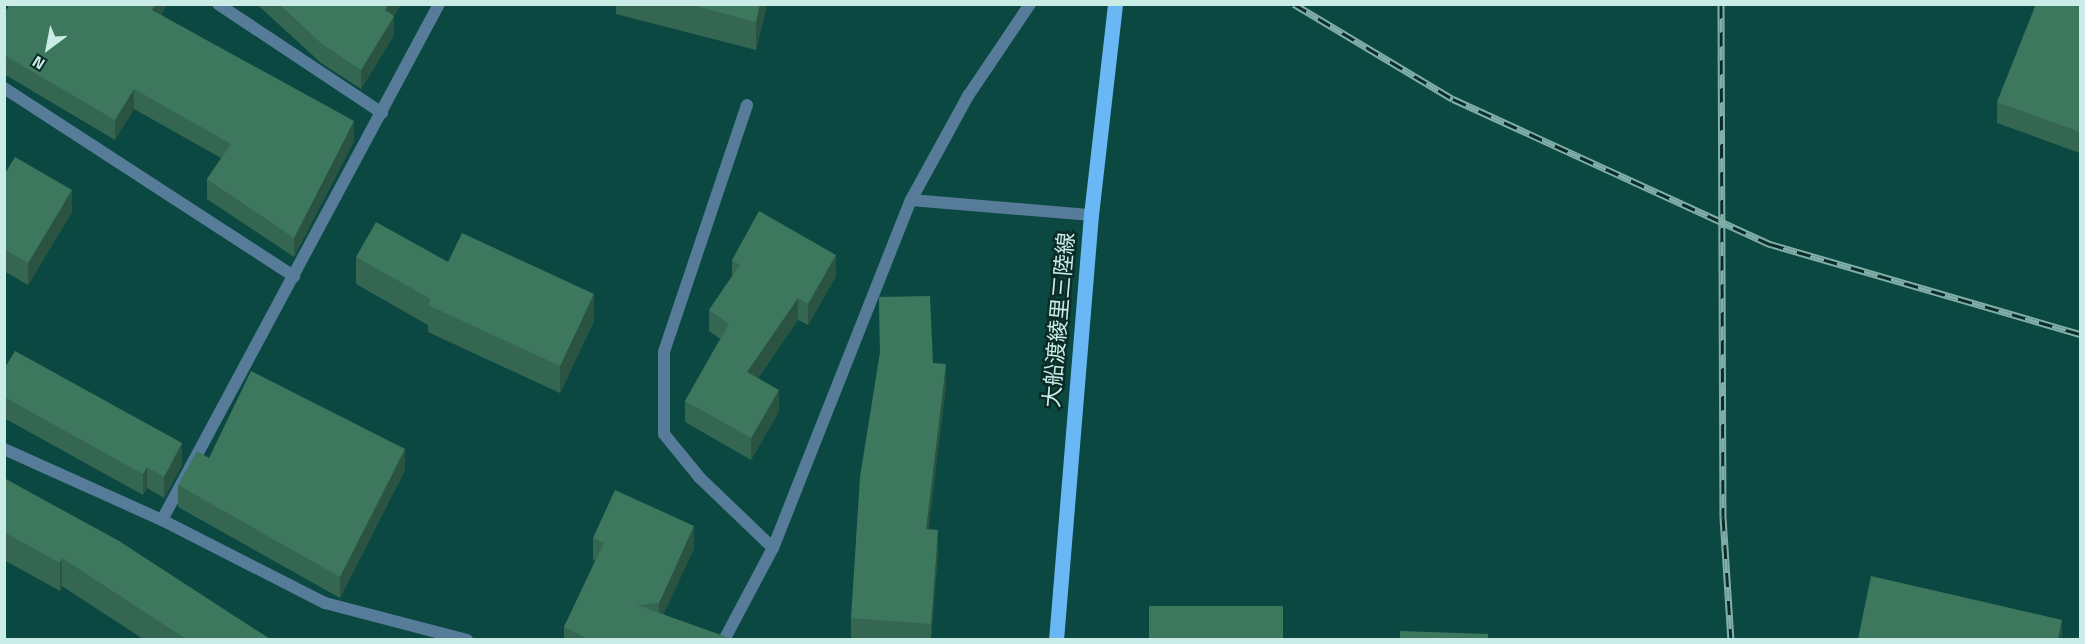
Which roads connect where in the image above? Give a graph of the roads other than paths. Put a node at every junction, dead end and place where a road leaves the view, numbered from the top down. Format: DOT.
graph roads {
  1 [pos="218,4"];
  2 [pos="439,4"];
  3 [pos="1030,4"];
  4 [pos="1115,4"];
  5 [pos="4,88"];
  6 [pos="747,105"];
  7 [pos="382,113"];
  8 [pos="911,200"];
  9 [pos="1090,215"];
  10 [pos="294,276"];
  11 [pos="4,449"];
  12 [pos="162,520"];
  13 [pos="773,548"];
  14 [pos="467,639"];
  15 [pos="724,639"];
  16 [pos="1056,639"];
  1 -- 7 [label="street"];
  2 -- 7 [label="street"];
  3 -- 8 [label="street"];
  4 -- 9 [label="main road, 大船渡綾里三陸線"];
  5 -- 10 [label="street"];
  6 -- 13 [label="street"];
  7 -- 10 [label="street"];
  8 -- 9 [label="street"];
  8 -- 13 [label="street"];
  9 -- 16 [label="main road, 大船渡綾里三陸線"];
  10 -- 12 [label="street"];
  11 -- 12 [label="street"];
  12 -- 14 [label="street"];
  13 -- 15 [label="street"];
}
